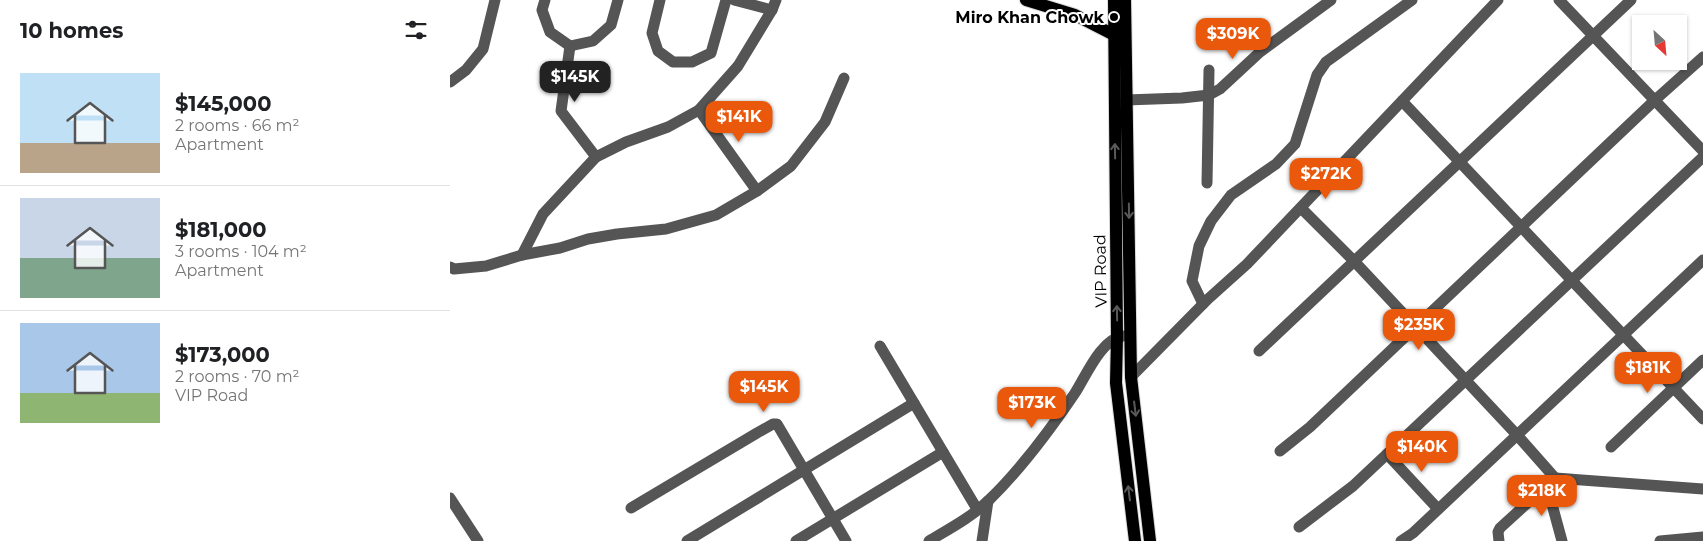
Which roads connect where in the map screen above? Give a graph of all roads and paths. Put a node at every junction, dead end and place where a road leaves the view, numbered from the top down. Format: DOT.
graph roads {
  1 [pos="495,0"];
  2 [pos="545,0"];
  3 [pos="618,0"];
  4 [pos="660,0"];
  5 [pos="726,0"];
  6 [pos="734,0"];
  7 [pos="1026,0"];
  8 [pos="1114,0"];
  9 [pos="1125,0"];
  10 [pos="1331,0"];
  11 [pos="1412,0"];
  12 [pos="1498,0"];
  13 [pos="1559,0"];
  14 [pos="1631,0"];
  15 [pos="774,5"];
  16 [pos="1592,35"];
  17 [pos="1119,38"];
  18 [pos="570,46"];
  19 [pos="1703,56"];
  20 [pos="1209,70"];
  21 [pos="844,78"];
  22 [pos="450,82"];
  23 [pos="1209,95"];
  24 [pos="1126,100"];
  25 [pos="1654,100"];
  26 [pos="1402,101"];
  27 [pos="699,110"];
  28 [pos="1703,151"];
  29 [pos="596,157"];
  30 [pos="1703,157"];
  31 [pos="1460,161"];
  32 [pos="1207,183"];
  33 [pos="757,191"];
  34 [pos="1301,208"];
  35 [pos="1522,226"];
  36 [pos="522,255"];
  37 [pos="1703,260"];
  38 [pos="1354,261"];
  39 [pos="450,267"];
  40 [pos="1573,280"];
  41 [pos="1203,304"];
  42 [pos="1415,328"];
  43 [pos="1132,334"];
  44 [pos="1624,334"];
  45 [pos="1117,337"];
  46 [pos="880,346"];
  47 [pos="1259,351"];
  48 [pos="1703,360"];
  49 [pos="1131,377"];
  50 [pos="1465,380"];
  51 [pos="1675,387"];
  52 [pos="914,403"];
  53 [pos="1703,419"];
  54 [pos="1517,435"];
  55 [pos="1611,447"];
  56 [pos="1280,451"];
  57 [pos="943,452"];
  58 [pos="1387,454"];
  59 [pos="804,470"];
  60 [pos="1551,482"];
  61 [pos="1703,489"];
  62 [pos="450,498"];
  63 [pos="988,501"];
  64 [pos="631,508"];
  65 [pos="1438,509"];
  66 [pos="977,510"];
  67 [pos="832,519"];
  68 [pos="1299,527"];
  69 [pos="1415,537"];
  70 [pos="1703,537"];
  71 [pos="478,541"];
  72 [pos="687,541"];
  73 [pos="796,541"];
  74 [pos="846,541"];
  75 [pos="929,541"];
  76 [pos="982,541"];
  77 [pos="1135,541"];
  78 [pos="1150,541"];
  79 [pos="1401,541"];
  80 [pos="1499,541"];
  81 [pos="1562,541"];
  82 [pos="1660,541"];
  1 -- 22 [label="street"];
  2 -- 18 [label="street"];
  3 -- 18 [label="street"];
  4 -- 5 [label="street"];
  6 -- 15 [label="street"];
  7 -- 17 [label="main road"];
  8 -- 17 [label="main road, VIP Road"];
  9 -- 17 [label="main road, VIP Road"];
  10 -- 23 [label="street"];
  11 -- 41 [label="street"];
  12 -- 26 [label="street"];
  13 -- 16 [label="street"];
  14 -- 16 [label="street"];
  15 -- 27 [label="street"];
  16 -- 25 [label="street"];
  16 -- 31 [label="street"];
  17 -- 24 [label="main road, VIP Road"];
  45 -- 17 [label="main road, VIP Road, one-way"];
  18 -- 29 [label="street"];
  19 -- 25 [label="street"];
  20 -- 23 [label="street"];
  21 -- 33 [label="street"];
  23 -- 24 [label="street"];
  23 -- 32 [label="street"];
  24 -- 43 [label="main road, VIP Road, one-way"];
  25 -- 28 [label="street"];
  25 -- 35 [label="street"];
  26 -- 31 [label="street"];
  26 -- 34 [label="street"];
  27 -- 29 [label="street"];
  27 -- 33 [label="street"];
  29 -- 36 [label="street"];
  30 -- 40 [label="street"];
  31 -- 35 [label="street"];
  31 -- 38 [label="street"];
  33 -- 36 [label="street"];
  34 -- 38 [label="street"];
  34 -- 41 [label="street"];
  35 -- 40 [label="street"];
  35 -- 42 [label="street"];
  36 -- 39 [label="street"];
  37 -- 44 [label="street"];
  38 -- 42 [label="street"];
  38 -- 47 [label="street"];
  40 -- 44 [label="street"];
  40 -- 50 [label="street"];
  41 -- 49 [label="street"];
  42 -- 50 [label="street"];
  42 -- 56 [label="street"];
  43 -- 45 [label="street"];
  43 -- 49 [label="main road, VIP Road"];
  44 -- 51 [label="street"];
  44 -- 54 [label="street"];
  45 -- 63 [label="street"];
  77 -- 45 [label="main road, VIP Road, one-way"];
  46 -- 52 [label="street"];
  48 -- 51 [label="street"];
  49 -- 78 [label="main road, VIP Road, one-way"];
  50 -- 54 [label="street"];
  50 -- 58 [label="street"];
  51 -- 53 [label="street"];
  51 -- 55 [label="street"];
  52 -- 57 [label="street"];
  52 -- 59 [label="street"];
  54 -- 60 [label="street"];
  54 -- 65 [label="street"];
  57 -- 66 [label="street"];
  57 -- 67 [label="street"];
  58 -- 65 [label="street"];
  58 -- 68 [label="street"];
  59 -- 64 [label="street"];
  59 -- 67 [label="street"];
  59 -- 72 [label="street"];
  60 -- 61 [label="street"];
  60 -- 80 [label="street"];
  60 -- 81 [label="street"];
  62 -- 71 [label="street"];
  63 -- 66 [label="street"];
  63 -- 76 [label="street"];
  65 -- 69 [label="street"];
  66 -- 75 [label="street"];
  67 -- 73 [label="street"];
  67 -- 74 [label="street"];
  69 -- 79 [label="street"];
  70 -- 82 [label="street"];
}
